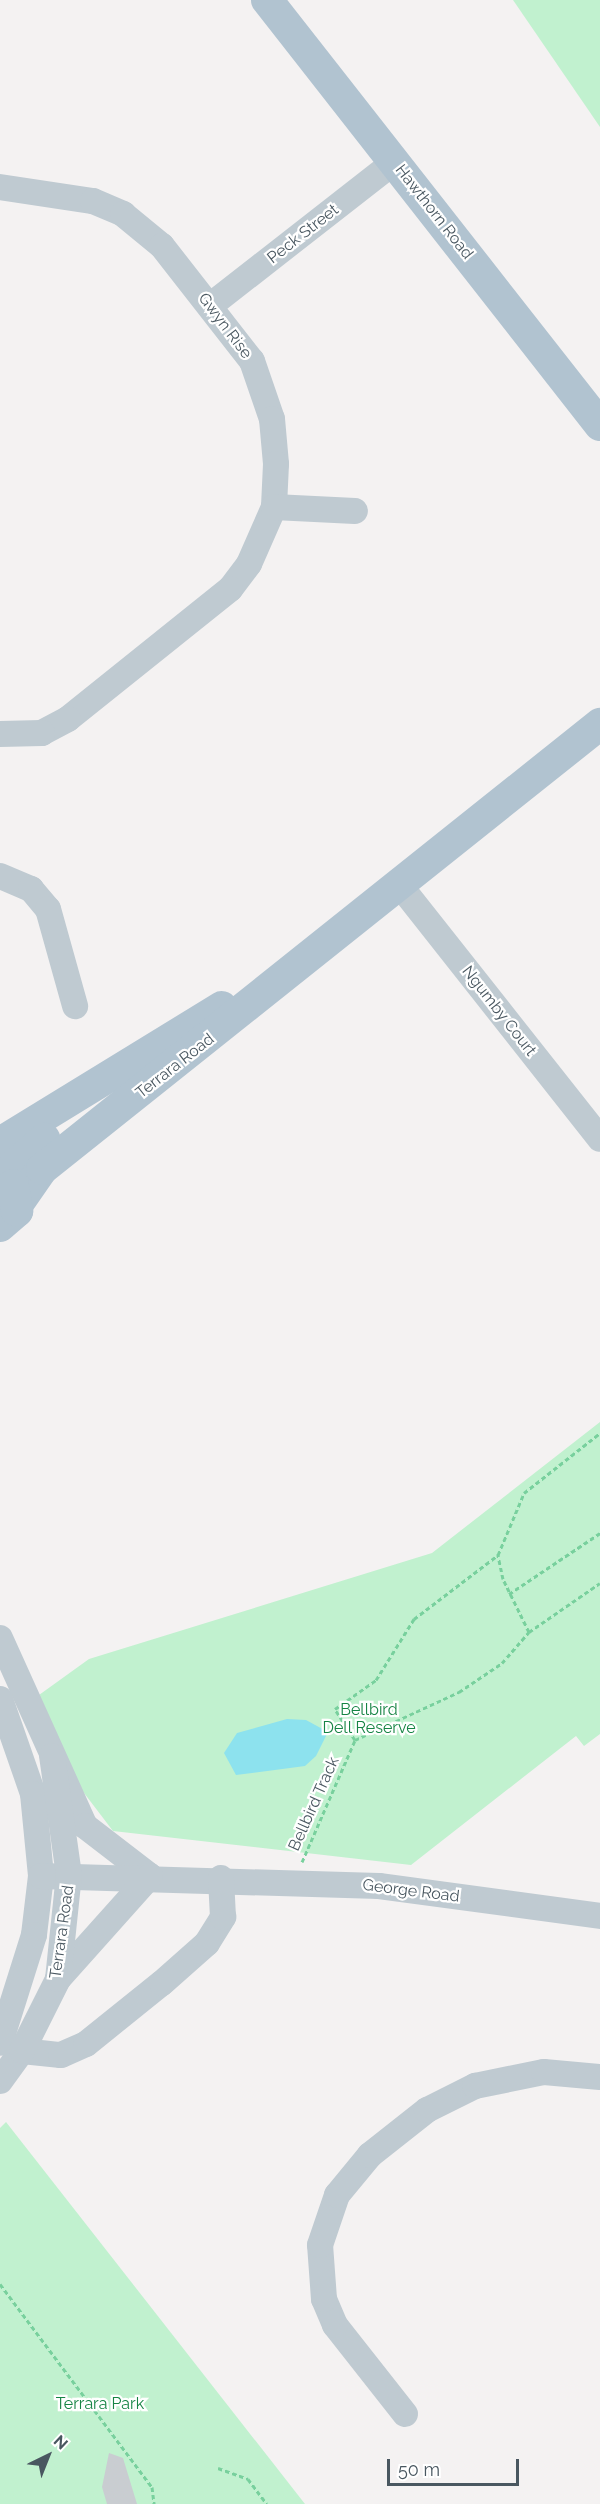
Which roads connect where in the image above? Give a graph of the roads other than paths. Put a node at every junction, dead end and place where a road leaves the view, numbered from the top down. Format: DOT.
graph roads {
  1 [pos="267,0"];
  2 [pos="394,162"];
  3 [pos="0,187"];
  4 [pos="211,305"];
  5 [pos="600,425"];
  6 [pos="274,507"];
  7 [pos="355,511"];
  8 [pos="600,724"];
  9 [pos="0,734"];
  10 [pos="0,876"];
  11 [pos="398,884"];
  12 [pos="336,932"];
  13 [pos="75,1006"];
  14 [pos="96,1089"];
  15 [pos="600,1139"];
  16 [pos="0,1143"];
  17 [pos="1,1177"];
  18 [pos="6,1221"];
  19 [pos="0,1638"];
  20 [pos="0,1699"];
  21 [pos="52,1756"];
  22 [pos="69,1875"];
  23 [pos="41,1876"];
  24 [pos="150,1876"];
  25 [pos="221,1878"];
  26 [pos="600,1916"];
  27 [pos="58,1979"];
  28 [pos="11,2047"];
  29 [pos="600,2077"];
  30 [pos="0,2081"];
  31 [pos="405,2414"];
  1 -- 2 [label="main road, Hawthorn Road"];
  2 -- 4 [label="street, Peck Street"];
  2 -- 5 [label="main road, Hawthorn Road"];
  3 -- 4 [label="street, Gwyn Rise"];
  4 -- 6 [label="street, Gwyn Rise"];
  6 -- 7 [label="street"];
  6 -- 9 [label="street, Gwyn Rise"];
  8 -- 11 [label="main road, Terrara Road"];
  10 -- 13 [label="street"];
  11 -- 12 [label="main road, Terrara Road"];
  11 -- 15 [label="street, Ngumby Court"];
  12 -- 14 [label="main road, Terrara Road"];
  12 -- 18 [label="main road, Terrara Road"];
  14 -- 16 [label="main road, Terrara Road"];
  14 -- 17 [label="main road, Terrara Road"];
  17 -- 18 [label="main road"];
  19 -- 21 [label="street, Terrara Road"];
  20 -- 23 [label="street, Terrara Road"];
  21 -- 22 [label="street, Terrara Road"];
  21 -- 24 [label="street, Terrara Road"];
  22 -- 23 [label="street, Terrara Road"];
  22 -- 24 [label="street, George Road"];
  22 -- 27 [label="street, Terrara Road"];
  23 -- 28 [label="street, Terrara Road"];
  24 -- 25 [label="street, George Road"];
  24 -- 27 [label="street"];
  25 -- 26 [label="street, George Road"];
  25 -- 28 [label="street"];
  27 -- 28 [label="street, Terrara Road"];
  28 -- 30 [label="street, Terrara Road"];
  29 -- 31 [label="street"];
}
